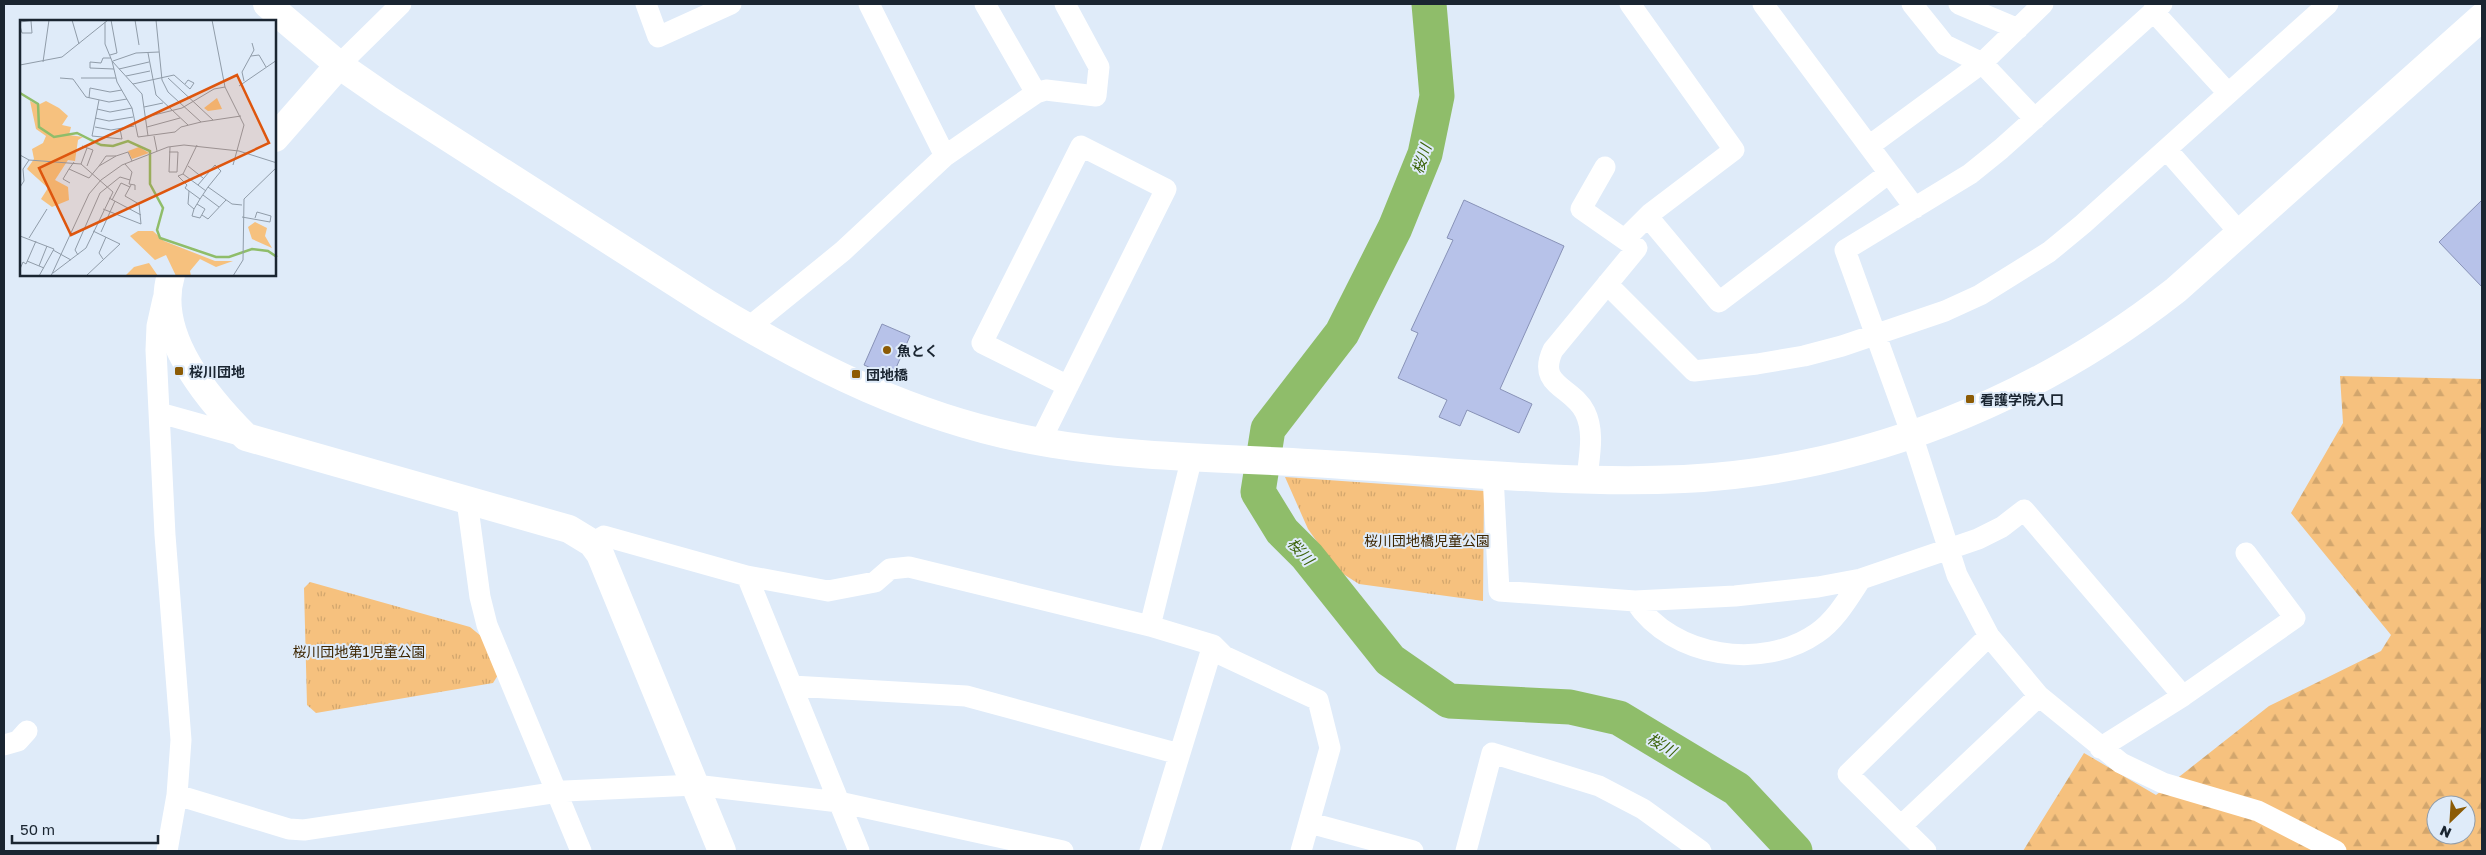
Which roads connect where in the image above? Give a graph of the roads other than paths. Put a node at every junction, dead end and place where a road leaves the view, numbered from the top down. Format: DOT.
graph roads {
  1 [pos="267,4"];
  2 [pos="401,4"];
  3 [pos="646,4"];
  4 [pos="731,4"];
  5 [pos="869,4"];
  6 [pos="985,4"];
  7 [pos="1065,4"];
  8 [pos="1630,4"];
  9 [pos="1764,4"];
  10 [pos="1912,4"];
  11 [pos="1959,4"];
  12 [pos="2043,4"];
  13 [pos="2328,4"];
  14 [pos="2157,8"];
  15 [pos="2482,17"];
  16 [pos="2018,28"];
  17 [pos="1982,62"];
  18 [pos="339,65"];
  19 [pos="2228,93"];
  20 [pos="1036,94"];
  21 [pos="2035,119"];
  22 [pos="276,137"];
  23 [pos="1869,146"];
  24 [pos="2166,150"];
  25 [pos="945,156"];
  26 [pos="1604,166"];
  27 [pos="1889,173"];
  28 [pos="1915,208"];
  29 [pos="1648,217"];
  30 [pos="2240,233"];
  31 [pos="1625,239"];
  32 [pos="168,283"];
  33 [pos="1606,284"];
  34 [pos="748,328"];
  35 [pos="1876,336"];
  36 [pos="1068,386"];
  37 [pos="160,414"];
  38 [pos="1912,435"];
  39 [pos="246,437"];
  40 [pos="1040,442"];
  41 [pos="1192,457"];
  42 [pos="1493,475"];
  43 [pos="1587,478"];
  44 [pos="467,501"];
  45 [pos="592,544"];
  46 [pos="1950,550"];
  47 [pos="2246,553"];
  48 [pos="748,576"];
  49 [pos="1861,579"];
  50 [pos="1635,601"];
  51 [pos="1150,626"];
  52 [pos="1989,636"];
  53 [pos="1213,645"];
  54 [pos="792,686"];
  55 [pos="2039,696"];
  56 [pos="2183,696"];
  57 [pos="27,731"];
  58 [pos="4,745"];
  59 [pos="2100,748"];
  60 [pos="1179,754"];
  61 [pos="695,785"];
  62 [pos="555,792"];
  63 [pos="176,795"];
  64 [pos="839,802"];
  65 [pos="1310,823"];
  66 [pos="1901,826"];
  67 [pos="167,851"];
  68 [pos="581,851"];
  69 [pos="722,851"];
  70 [pos="859,851"];
  71 [pos="1063,851"];
  72 [pos="1150,851"];
  73 [pos="1301,851"];
  74 [pos="1413,851"];
  75 [pos="1466,851"];
  76 [pos="1700,851"];
  77 [pos="1926,851"];
  78 [pos="2336,851"];
  1 -- 18 [label="street"];
  2 -- 18 [label="street"];
  3 -- 4 [label="street"];
  5 -- 25 [label="street"];
  6 -- 20 [label="street"];
  7 -- 20 [label="street"];
  8 -- 29 [label="street"];
  9 -- 23 [label="street"];
  10 -- 17 [label="street"];
  11 -- 16 [label="street"];
  12 -- 16 [label="street"];
  13 -- 19 [label="street"];
  14 -- 19 [label="street"];
  14 -- 21 [label="street"];
  15 -- 30 [label="street"];
  16 -- 17 [label="street"];
  17 -- 21 [label="street"];
  17 -- 23 [label="street"];
  18 -- 22 [label="street"];
  18 -- 34 [label="street"];
  19 -- 24 [label="street"];
  20 -- 25 [label="street"];
  21 -- 28 [label="street"];
  23 -- 27 [label="street"];
  24 -- 30 [label="street"];
  24 -- 35 [label="street"];
  25 -- 34 [label="street"];
  26 -- 31 [label="street"];
  27 -- 28 [label="street"];
  27 -- 29 [label="street"];
  28 -- 35 [label="street"];
  29 -- 31 [label="street"];
  30 -- 38 [label="street"];
  31 -- 33 [label="street"];
  32 -- 37 [label="street"];
  32 -- 39 [label="street"];
  33 -- 35 [label="street"];
  33 -- 43 [label="street"];
  34 -- 40 [label="street"];
  35 -- 38 [label="street"];
  36 -- 36 [label="street"];
  36 -- 40 [label="street"];
  37 -- 39 [label="street"];
  37 -- 63 [label="street"];
  38 -- 43 [label="street"];
  38 -- 46 [label="street"];
  39 -- 44 [label="street"];
  40 -- 41 [label="street"];
  41 -- 42 [label="street"];
  41 -- 51 [label="street"];
  42 -- 43 [label="street"];
  42 -- 50 [label="street"];
  44 -- 45 [label="street"];
  44 -- 62 [label="street"];
  45 -- 48 [label="street"];
  45 -- 61 [label="street"];
  46 -- 49 [label="street"];
  46 -- 52 [label="street"];
  46 -- 56 [label="street"];
  47 -- 56 [label="street"];
  48 -- 51 [label="street"];
  48 -- 54 [label="street"];
  49 -- 50 [label="street"];
  49 -- 50 [label="street"];
  51 -- 53 [label="street"];
  52 -- 55 [label="street"];
  52 -- 66 [label="street"];
  53 -- 60 [label="street"];
  53 -- 65 [label="street"];
  54 -- 60 [label="street"];
  54 -- 64 [label="street"];
  55 -- 59 [label="street"];
  55 -- 66 [label="street"];
  56 -- 59 [label="street"];
  57 -- 58 [label="street"];
  59 -- 78 [label="street"];
  60 -- 72 [label="street"];
  61 -- 62 [label="street"];
  61 -- 64 [label="street"];
  61 -- 69 [label="street"];
  62 -- 63 [label="street"];
  62 -- 68 [label="street"];
  63 -- 67 [label="street"];
  64 -- 70 [label="street"];
  64 -- 71 [label="street"];
  65 -- 73 [label="street"];
  65 -- 74 [label="street"];
  66 -- 77 [label="street"];
  75 -- 76 [label="street"];
}
